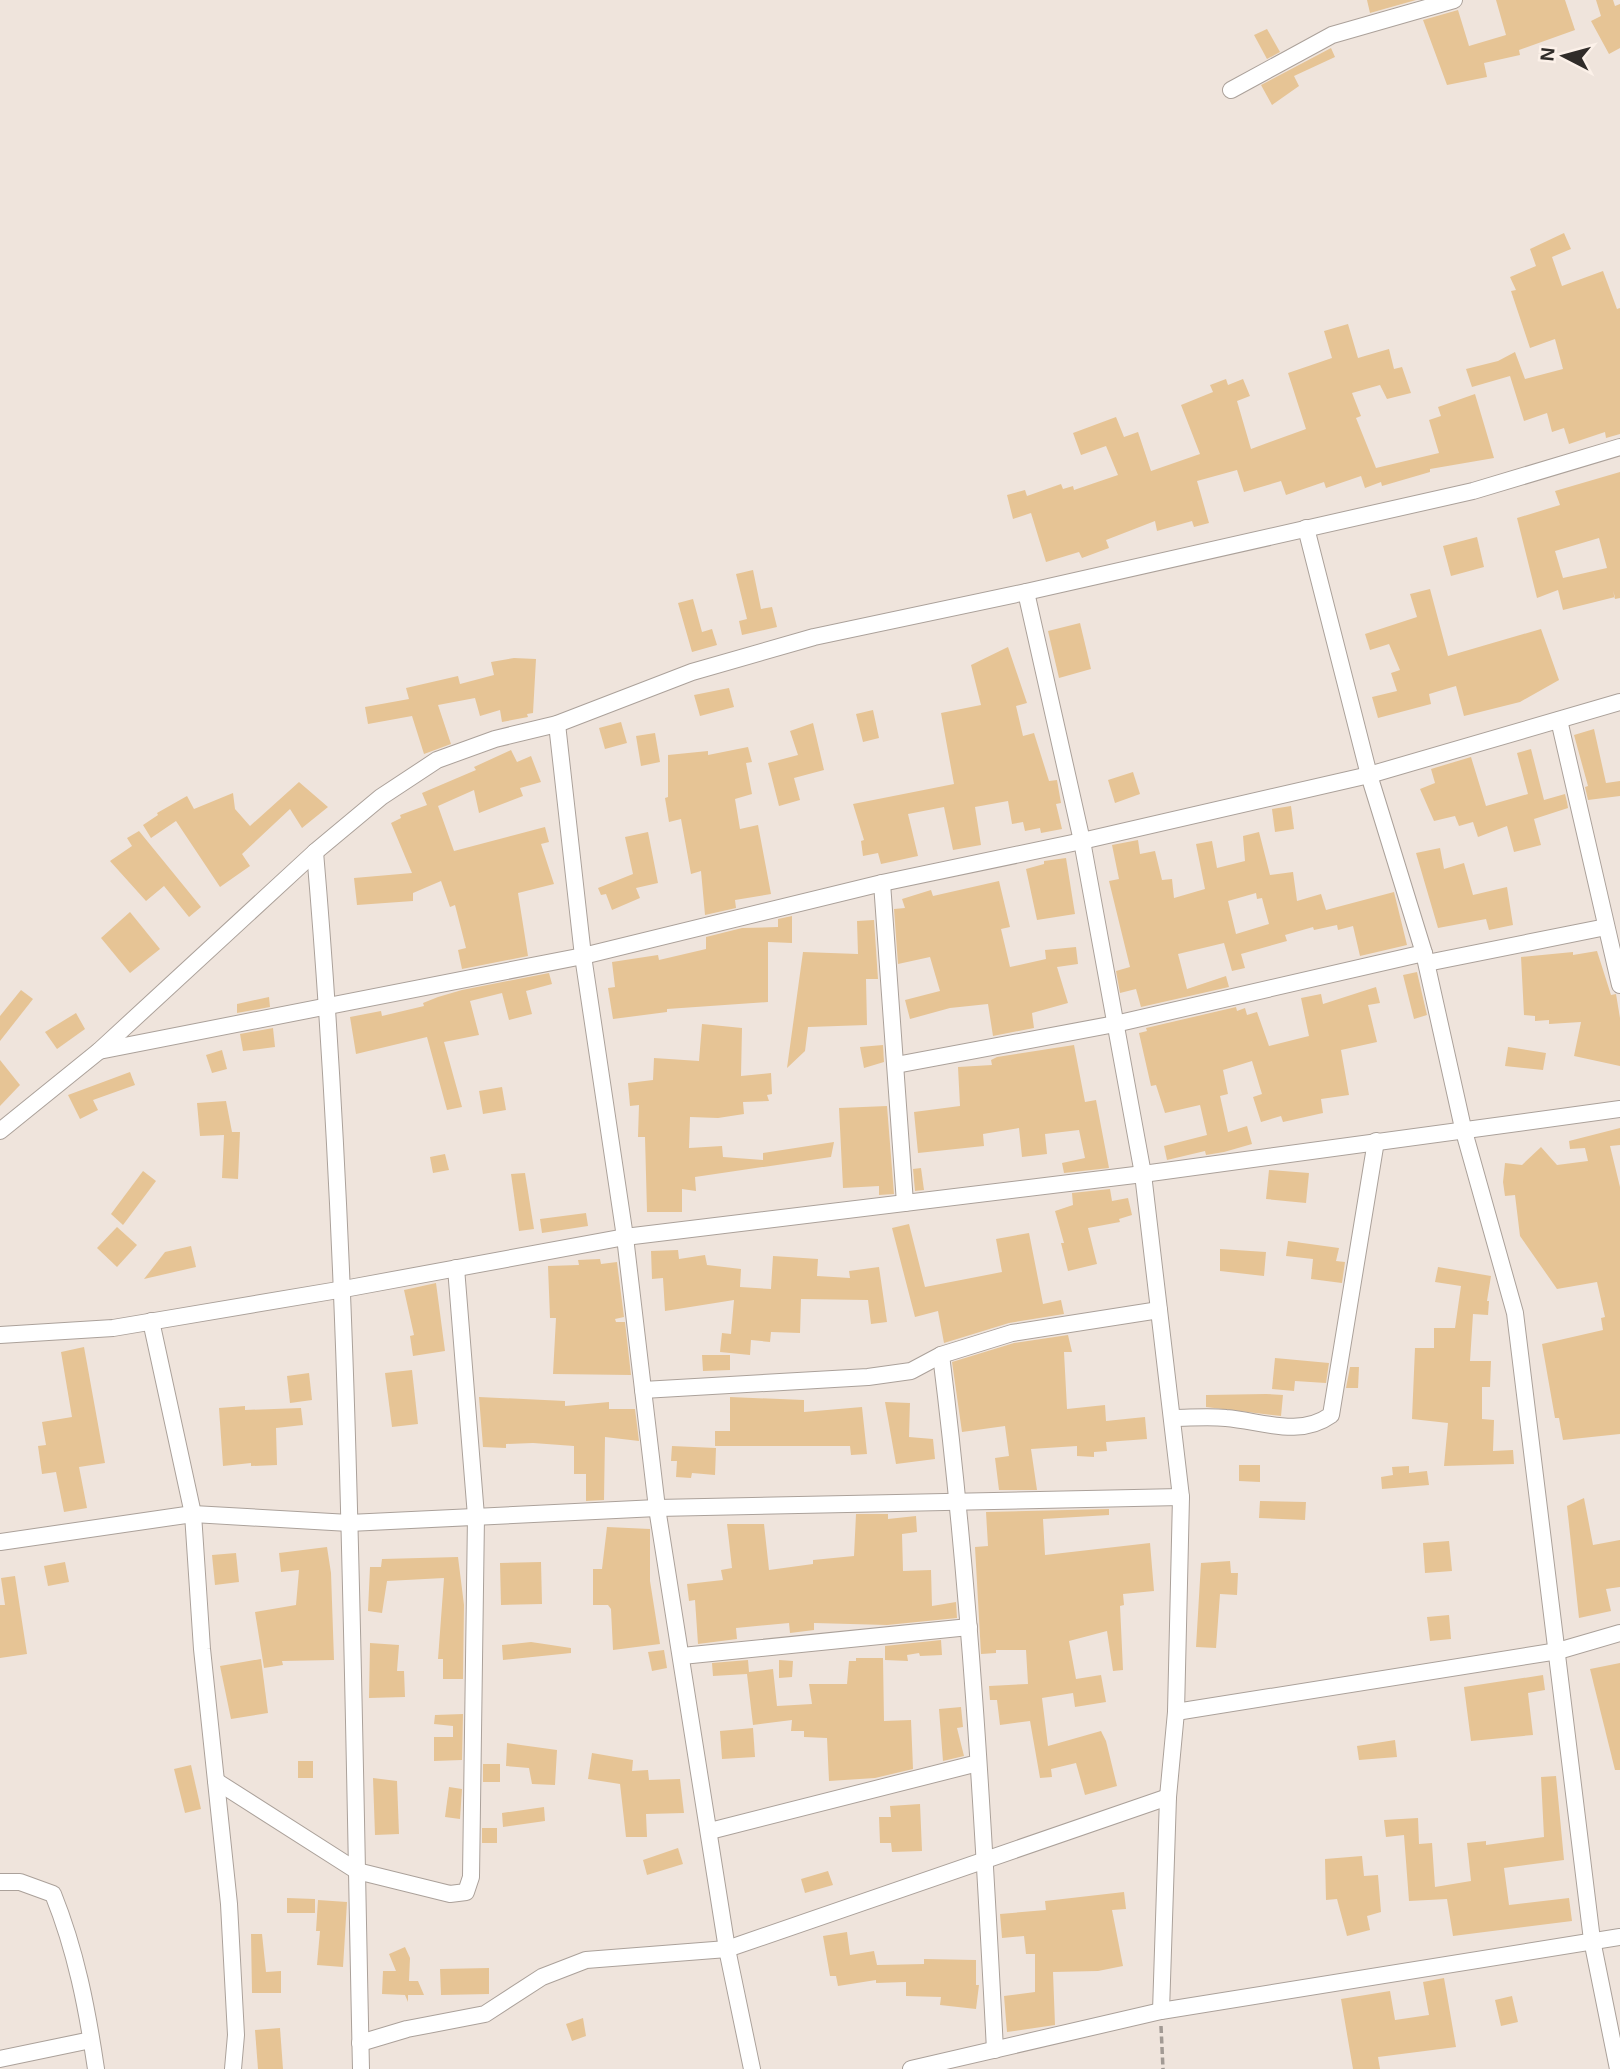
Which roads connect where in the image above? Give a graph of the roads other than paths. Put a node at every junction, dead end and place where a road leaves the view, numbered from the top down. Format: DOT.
graph roads {
  1 [pos="1454,0"];
  2 [pos="1231,90"];
  3 [pos="1620,447"];
  4 [pos="1306,528"];
  5 [pos="1026,592"];
  6 [pos="1620,702"];
  7 [pos="1559,720"];
  8 [pos="557,724"];
  9 [pos="1369,775"];
  10 [pos="1082,841"];
  11 [pos="315,852"];
  12 [pos="882,883"];
  13 [pos="1606,927"];
  14 [pos="583,956"];
  15 [pos="1425,958"];
  16 [pos="1620,985"];
  17 [pos="328,1007"];
  18 [pos="1115,1024"];
  19 [pos="99,1051"];
  20 [pos="896,1065"];
  21 [pos="1620,1109"];
  22 [pos="1463,1128"];
  23 [pos="0,1131"];
  24 [pos="1376,1141"];
  25 [pos="1143,1174"];
  26 [pos="905,1203"];
  27 [pos="625,1237"];
  28 [pos="456,1268"];
  29 [pos="344,1289"];
  30 [pos="1159,1310"];
  31 [pos="151,1321"];
  32 [pos="0,1335"];
  33 [pos="941,1355"];
  34 [pos="643,1390"];
  35 [pos="1172,1418"];
  36 [pos="1181,1497"];
  37 [pos="959,1502"];
  38 [pos="657,1508"];
  39 [pos="193,1514"];
  40 [pos="476,1516"];
  41 [pos="349,1523"];
  42 [pos="0,1542"];
  43 [pos="968,1627"];
  44 [pos="1620,1633"];
  45 [pos="1558,1651"];
  46 [pos="682,1656"];
  47 [pos="1176,1712"];
  48 [pos="978,1763"];
  49 [pos="216,1781"];
  50 [pos="1168,1797"];
  51 [pos="710,1831"];
  52 [pos="986,1860"];
  53 [pos="358,1871"];
  54 [pos="0,1882"];
  55 [pos="1620,1937"];
  56 [pos="1592,1940"];
  57 [pos="727,1949"];
  58 [pos="1161,2011"];
  59 [pos="92,2040"];
  60 [pos="360,2043"];
  61 [pos="995,2050"];
  62 [pos="0,2059"];
  63 [pos="96,2069"];
  64 [pos="233,2069"];
  65 [pos="361,2069"];
  66 [pos="752,2069"];
  67 [pos="912,2069"];
  68 [pos="1618,2069"];
  1 -- 2 [label="street"];
  3 -- 4 [label="street"];
  4 -- 5 [label="street"];
  4 -- 9 [label="street"];
  5 -- 8 [label="street"];
  5 -- 10 [label="street"];
  6 -- 7 [label="street"];
  7 -- 9 [label="street"];
  7 -- 13 [label="street"];
  8 -- 11 [label="street"];
  8 -- 14 [label="street"];
  9 -- 10 [label="street"];
  9 -- 15 [label="street"];
  10 -- 12 [label="street"];
  10 -- 18 [label="street"];
  11 -- 17 [label="street"];
  11 -- 19 [label="street"];
  12 -- 14 [label="street"];
  12 -- 20 [label="street"];
  13 -- 15 [label="street"];
  13 -- 16 [label="street"];
  14 -- 17 [label="street"];
  14 -- 27 [label="street"];
  15 -- 18 [label="street"];
  15 -- 22 [label="street"];
  17 -- 19 [label="street"];
  17 -- 29 [label="street"];
  18 -- 20 [label="street"];
  18 -- 25 [label="street"];
  19 -- 23 [label="street"];
  20 -- 26 [label="street"];
  21 -- 22 [label="street"];
  22 -- 24 [label="street"];
  22 -- 45 [label="street"];
  24 -- 25 [label="street"];
  24 -- 35 [label="street"];
  25 -- 26 [label="street"];
  25 -- 30 [label="street"];
  26 -- 27 [label="street"];
  27 -- 28 [label="street"];
  27 -- 34 [label="street"];
  28 -- 29 [label="street"];
  28 -- 40 [label="street"];
  29 -- 31 [label="street"];
  29 -- 41 [label="street"];
  30 -- 33 [label="street"];
  30 -- 35 [label="street"];
  31 -- 32 [label="street"];
  31 -- 39 [label="street"];
  33 -- 34 [label="street"];
  33 -- 37 [label="street"];
  34 -- 38 [label="street"];
  35 -- 36 [label="street"];
  36 -- 37 [label="street"];
  36 -- 47 [label="street"];
  37 -- 38 [label="street"];
  37 -- 43 [label="street"];
  38 -- 40 [label="street"];
  38 -- 46 [label="street"];
  39 -- 41 [label="street"];
  39 -- 42 [label="street"];
  39 -- 49 [label="street"];
  40 -- 41 [label="street"];
  40 -- 53 [label="street"];
  41 -- 53 [label="street"];
  43 -- 46 [label="street"];
  43 -- 48 [label="street"];
  44 -- 45 [label="street"];
  45 -- 47 [label="street"];
  45 -- 56 [label="street"];
  46 -- 51 [label="street"];
  47 -- 50 [label="street"];
  48 -- 51 [label="street"];
  48 -- 52 [label="street"];
  49 -- 53 [label="street"];
  49 -- 64 [label="street"];
  50 -- 52 [label="street"];
  50 -- 58 [label="street"];
  51 -- 57 [label="street"];
  52 -- 57 [label="street"];
  52 -- 61 [label="street"];
  53 -- 60 [label="street"];
  54 -- 59 [label="street"];
  55 -- 56 [label="street"];
  56 -- 58 [label="street"];
  56 -- 68 [label="street"];
  57 -- 60 [label="street"];
  57 -- 66 [label="street"];
  58 -- 61 [label="street"];
  59 -- 62 [label="street"];
  59 -- 63 [label="street"];
  60 -- 65 [label="street"];
  61 -- 67 [label="street"];
}
